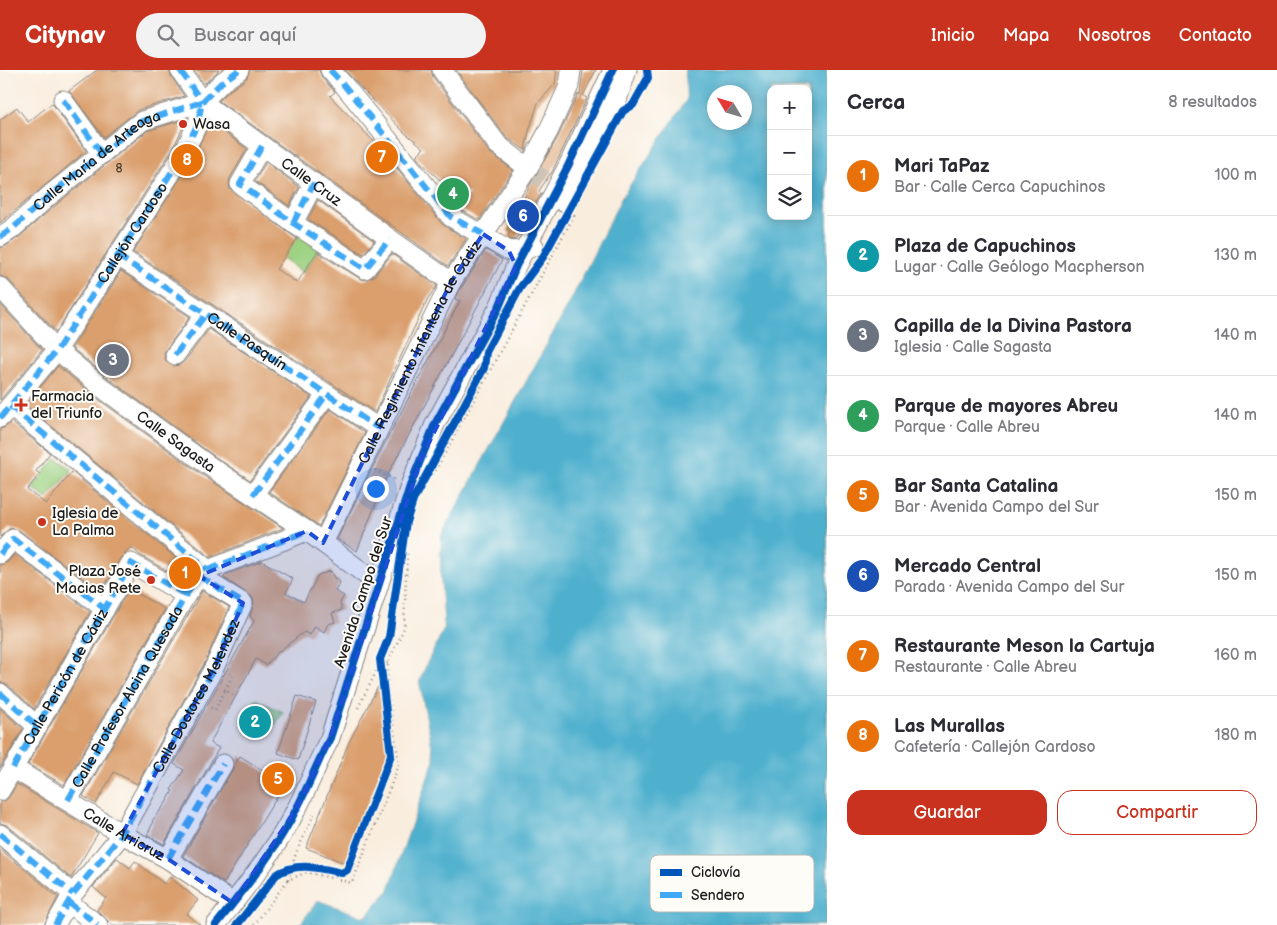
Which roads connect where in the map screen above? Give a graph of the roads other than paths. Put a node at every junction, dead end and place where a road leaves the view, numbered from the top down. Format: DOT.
graph roads {
  1 [pos="180,70"];
  2 [pos="238,70"];
  3 [pos="330,70"];
  4 [pos="442,70"];
  5 [pos="570,70"];
  6 [pos="613,70"];
  7 [pos="620,70"];
  8 [pos="627,70"];
  9 [pos="63,100"];
  10 [pos="202,102"];
  11 [pos="262,146"];
  12 [pos="102,154"];
  13 [pos="587,156"];
  14 [pos="528,168"];
  15 [pos="314,183"];
  16 [pos="293,223"];
  17 [pos="483,234"];
  18 [pos="0,237"];
  19 [pos="390,239"];
  20 [pos="526,250"];
  21 [pos="116,255"];
  22 [pos="451,282"];
  23 [pos="0,287"];
  24 [pos="499,307"];
  25 [pos="206,314"];
  26 [pos="57,350"];
  27 [pos="175,355"];
  28 [pos="327,394"];
  29 [pos="5,412"];
  30 [pos="435,424"];
  31 [pos="378,428"];
  32 [pos="253,495"];
  33 [pos="307,531"];
  34 [pos="323,543"];
  35 [pos="0,554"];
  36 [pos="204,573"];
  37 [pos="369,576"];
  38 [pos="186,595"];
  39 [pos="105,609"];
  40 [pos="360,646"];
  41 [pos="0,693"];
  42 [pos="38,727"];
  43 [pos="318,759"];
  44 [pos="223,764"];
  45 [pos="13,768"];
  46 [pos="0,791"];
  47 [pos="68,800"];
  48 [pos="0,834"];
  49 [pos="122,834"];
  50 [pos="168,859"];
  51 [pos="70,898"];
  52 [pos="233,903"];
  53 [pos="55,925"];
  54 [pos="98,925"];
  55 [pos="216,925"];
  1 -- 10 [label="street, Calle Cruz"];
  2 -- 10 [label="street"];
  3 -- 17 [label="street"];
  4 -- 14 [label="street"];
  5 -- 14 [label="street, Calle Regimiento Infanteria de Cádiz"];
  6 -- 20 [label="street"];
  7 -- 13 [label="street, Avenida Campo del Sur"];
  8 -- 13 [label="street"];
  9 -- 12 [label="street"];
  10 -- 11 [label="street, Calle Cruz"];
  10 -- 12 [label="street, Calle María de Arteaga"];
  10 -- 21 [label="street, Callejón Cardoso"];
  11 -- 15 [label="street, Calle Cruz"];
  11 -- 16 [label="street"];
  12 -- 18 [label="street, Calle María de Arteaga"];
  13 -- 20 [label="street, Avenida Campo del Sur"];
  14 -- 17 [label="street, Calle Regimiento Infanteria de Cádiz"];
  15 -- 16 [label="street"];
  15 -- 19 [label="street, Calle Cruz"];
  16 -- 19 [label="street"];
  17 -- 20 [label="street"];
  17 -- 22 [label="street, Calle Regimiento Infanteria de Cádiz"];
  19 -- 22 [label="street, Calle Cruz"];
  20 -- 24 [label="street, Avenida Campo del Sur"];
  20 -- 24 [label="street, Avenida Campo del Sur"];
  21 -- 25 [label="street, Calle Pasquín"];
  21 -- 26 [label="street, Callejón Cardoso"];
  22 -- 31 [label="street, Calle Regimiento Infanteria de Cádiz"];
  23 -- 26 [label="street, Calle Sagasta"];
  24 -- 30 [label="street, Avenida Campo del Sur"];
  25 -- 27 [label="street"];
  25 -- 28 [label="street, Calle Pasquín"];
  26 -- 29 [label="street, Callejón Cardoso"];
  26 -- 32 [label="street, Calle Sagasta"];
  28 -- 31 [label="street, Calle Pasquín"];
  28 -- 32 [label="street"];
  29 -- 36 [label="street"];
  30 -- 37 [label="street, Avenida Campo del Sur"];
  30 -- 40 [label="street, Avenida Campo del Sur"];
  31 -- 34 [label="street, Calle Regimiento Infanteria de Cádiz"];
  32 -- 33 [label="street, Calle Sagasta"];
  33 -- 34 [label="street, Calle Sagasta"];
  33 -- 36 [label="street"];
  34 -- 37 [label="street, Calle Sagasta"];
  35 -- 39 [label="street"];
  36 -- 38 [label="street, Calle Profesor Alcina Quesada"];
  36 -- 49 [label="street, Calle Doctores Melendez"];
  37 -- 40 [label="street"];
  37 -- 43 [label="street, Avenida Campo del Sur"];
  38 -- 39 [label="street, Calle Pericón de Cádiz"];
  38 -- 47 [label="street, Calle Profesor Alcina Quesada"];
  39 -- 42 [label="street, Calle Pericón de Cádiz"];
  40 -- 43 [label="street, Avenida Campo del Sur"];
  41 -- 42 [label="street"];
  42 -- 45 [label="street, Calle Pericón de Cádiz"];
  43 -- 52 [label="street, Avenida Campo del Sur"];
  44 -- 50 [label="street"];
  45 -- 46 [label="street, Calle Pericón de Cádiz"];
  45 -- 47 [label="street, Calle Arricruz"];
  47 -- 49 [label="street, Calle Arricruz"];
  48 -- 51 [label="street"];
  49 -- 50 [label="street, Calle Arricruz"];
  49 -- 51 [label="street, Calle Doctores Melendez"];
  50 -- 52 [label="street, Calle Arricruz"];
  51 -- 53 [label="street, Calle Doctores Melendez"];
  51 -- 54 [label="street"];
  52 -- 55 [label="street, Avenida Campo del Sur"];
}
